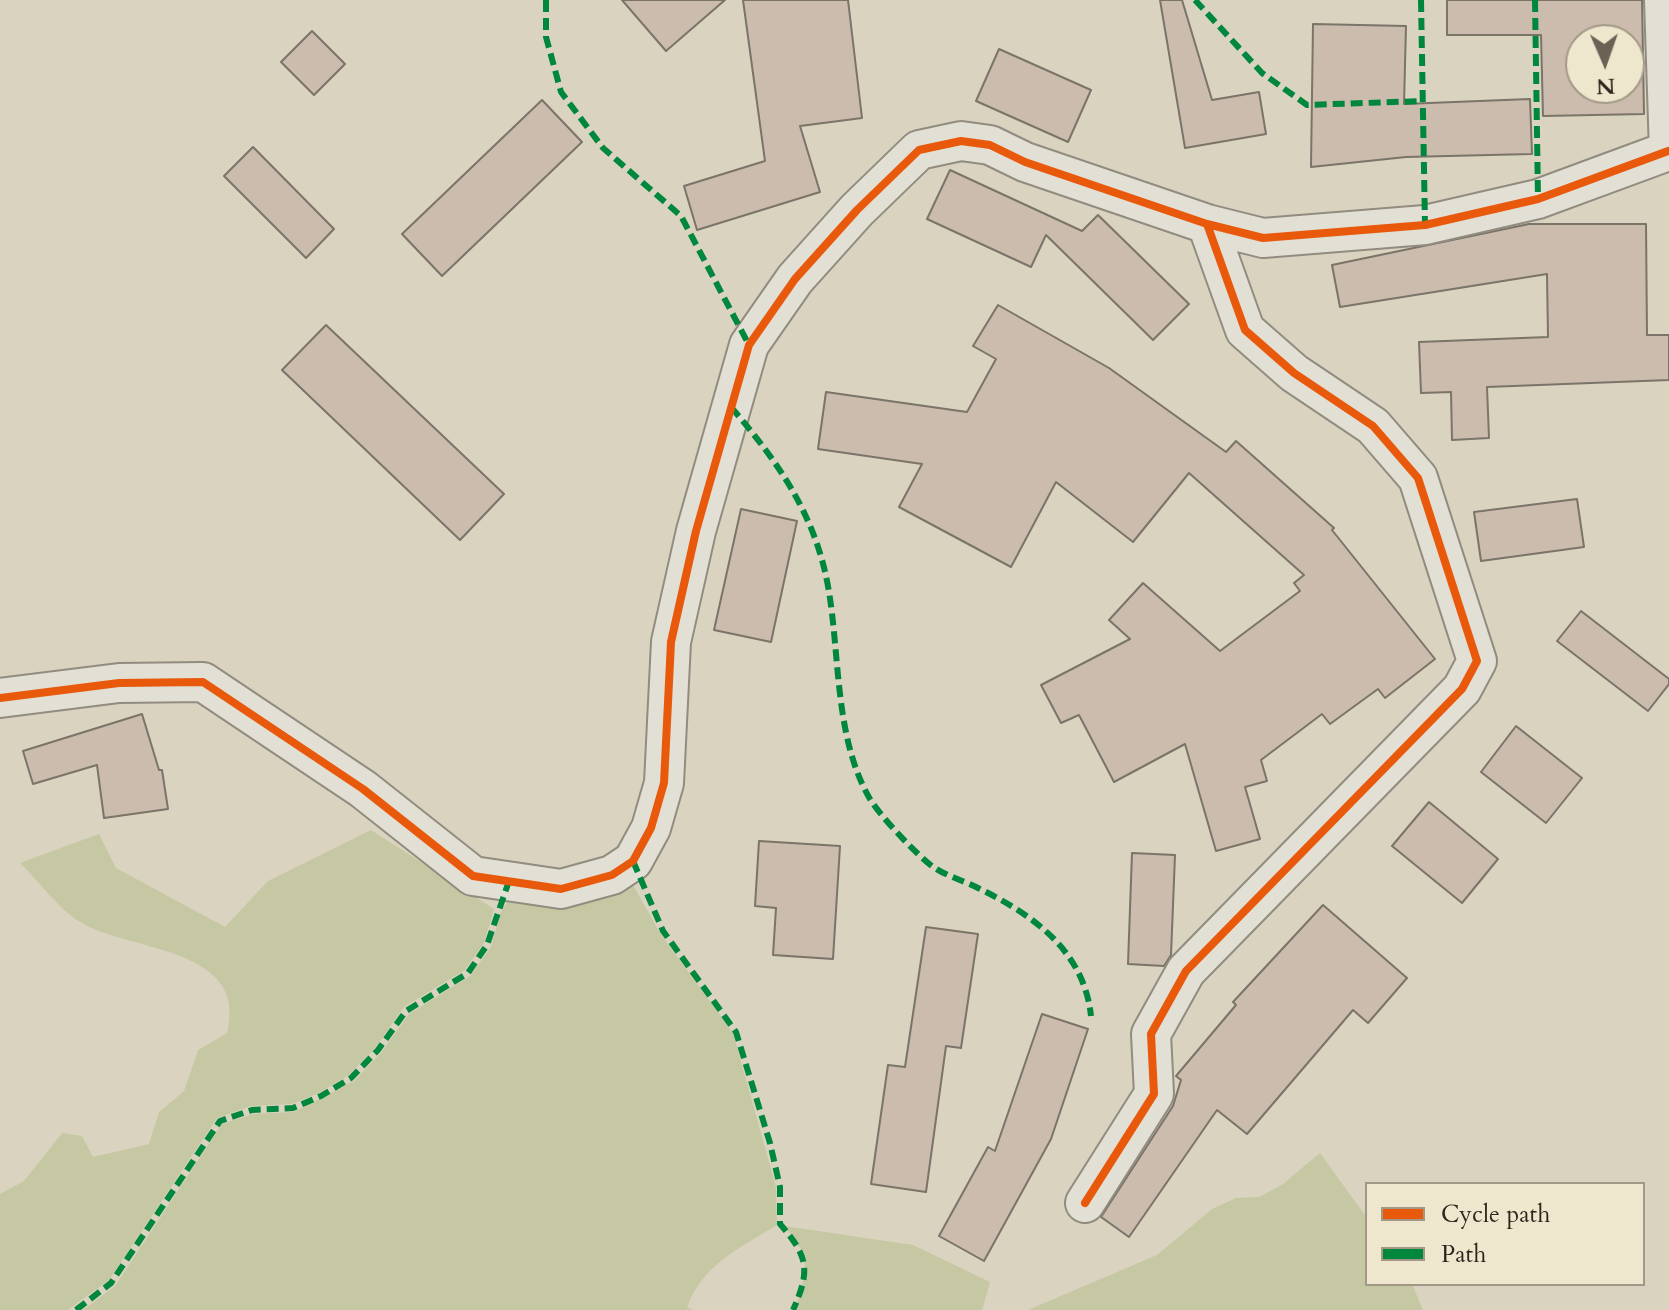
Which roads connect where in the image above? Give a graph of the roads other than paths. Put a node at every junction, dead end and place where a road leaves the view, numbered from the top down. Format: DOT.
graph roads {
  1 [pos="1664,0"];
  2 [pos="1668,151"];
  3 [pos="1207,224"];
  4 [pos="0,698"];
  5 [pos="1085,1203"];
  1 -- 2 [label="street"];
  2 -- 3 [label="street"];
  3 -- 4 [label="street"];
  3 -- 5 [label="street"];
}
